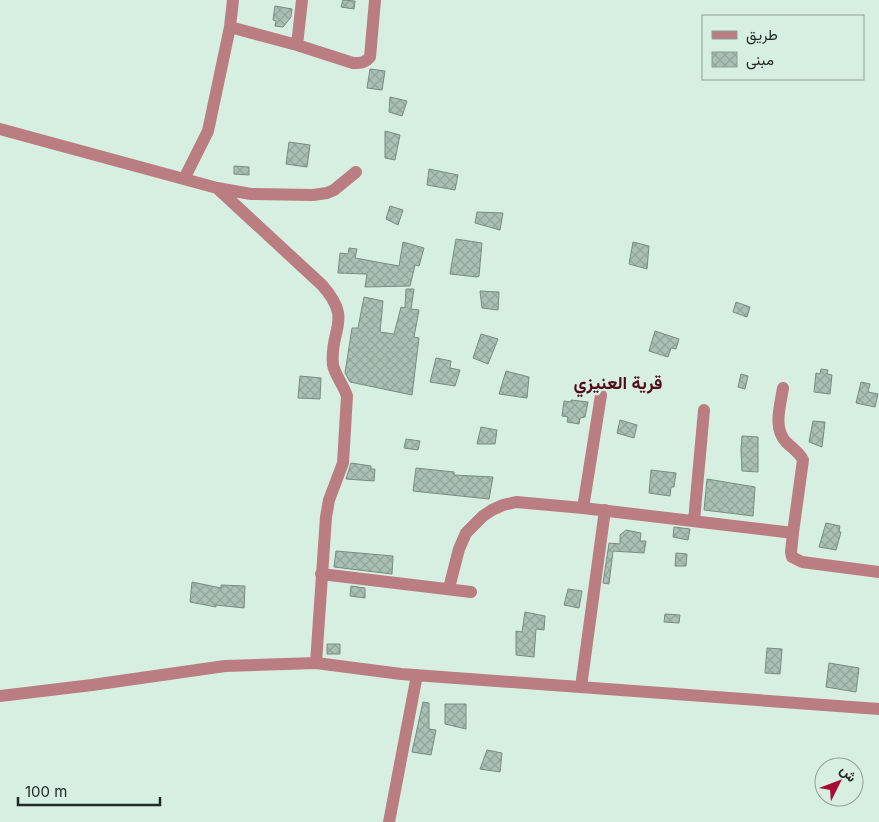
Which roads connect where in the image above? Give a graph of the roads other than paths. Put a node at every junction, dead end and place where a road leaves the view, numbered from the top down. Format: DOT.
graph roads {
  1 [pos="233,0"];
  2 [pos="302,0"];
  3 [pos="375,0"];
  4 [pos="230,27"];
  5 [pos="297,44"];
  6 [pos="0,129"];
  7 [pos="356,172"];
  8 [pos="184,179"];
  9 [pos="217,188"];
  10 [pos="782,388"];
  11 [pos="601,395"];
  12 [pos="704,410"];
  13 [pos="583,508"];
  14 [pos="605,510"];
  15 [pos="694,521"];
  16 [pos="793,533"];
  17 [pos="879,572"];
  18 [pos="321,574"];
  19 [pos="449,588"];
  20 [pos="472,592"];
  21 [pos="316,663"];
  22 [pos="417,675"];
  23 [pos="581,686"];
  24 [pos="0,696"];
  25 [pos="879,709"];
  26 [pos="389,822"];
  1 -- 4 [label="street"];
  2 -- 5 [label="street"];
  3 -- 5 [label="street"];
  4 -- 5 [label="street"];
  4 -- 8 [label="street"];
  6 -- 8 [label="street"];
  7 -- 9 [label="street"];
  8 -- 9 [label="street"];
  9 -- 18 [label="street"];
  10 -- 16 [label="street"];
  11 -- 13 [label="street"];
  12 -- 15 [label="street"];
  13 -- 14 [label="street"];
  13 -- 19 [label="street"];
  14 -- 15 [label="street"];
  14 -- 23 [label="street"];
  15 -- 16 [label="street"];
  16 -- 17 [label="street"];
  18 -- 19 [label="street"];
  18 -- 21 [label="street"];
  19 -- 20 [label="street"];
  21 -- 22 [label="street"];
  21 -- 24 [label="street"];
  22 -- 23 [label="street"];
  22 -- 26 [label="street"];
  23 -- 25 [label="street"];
}
